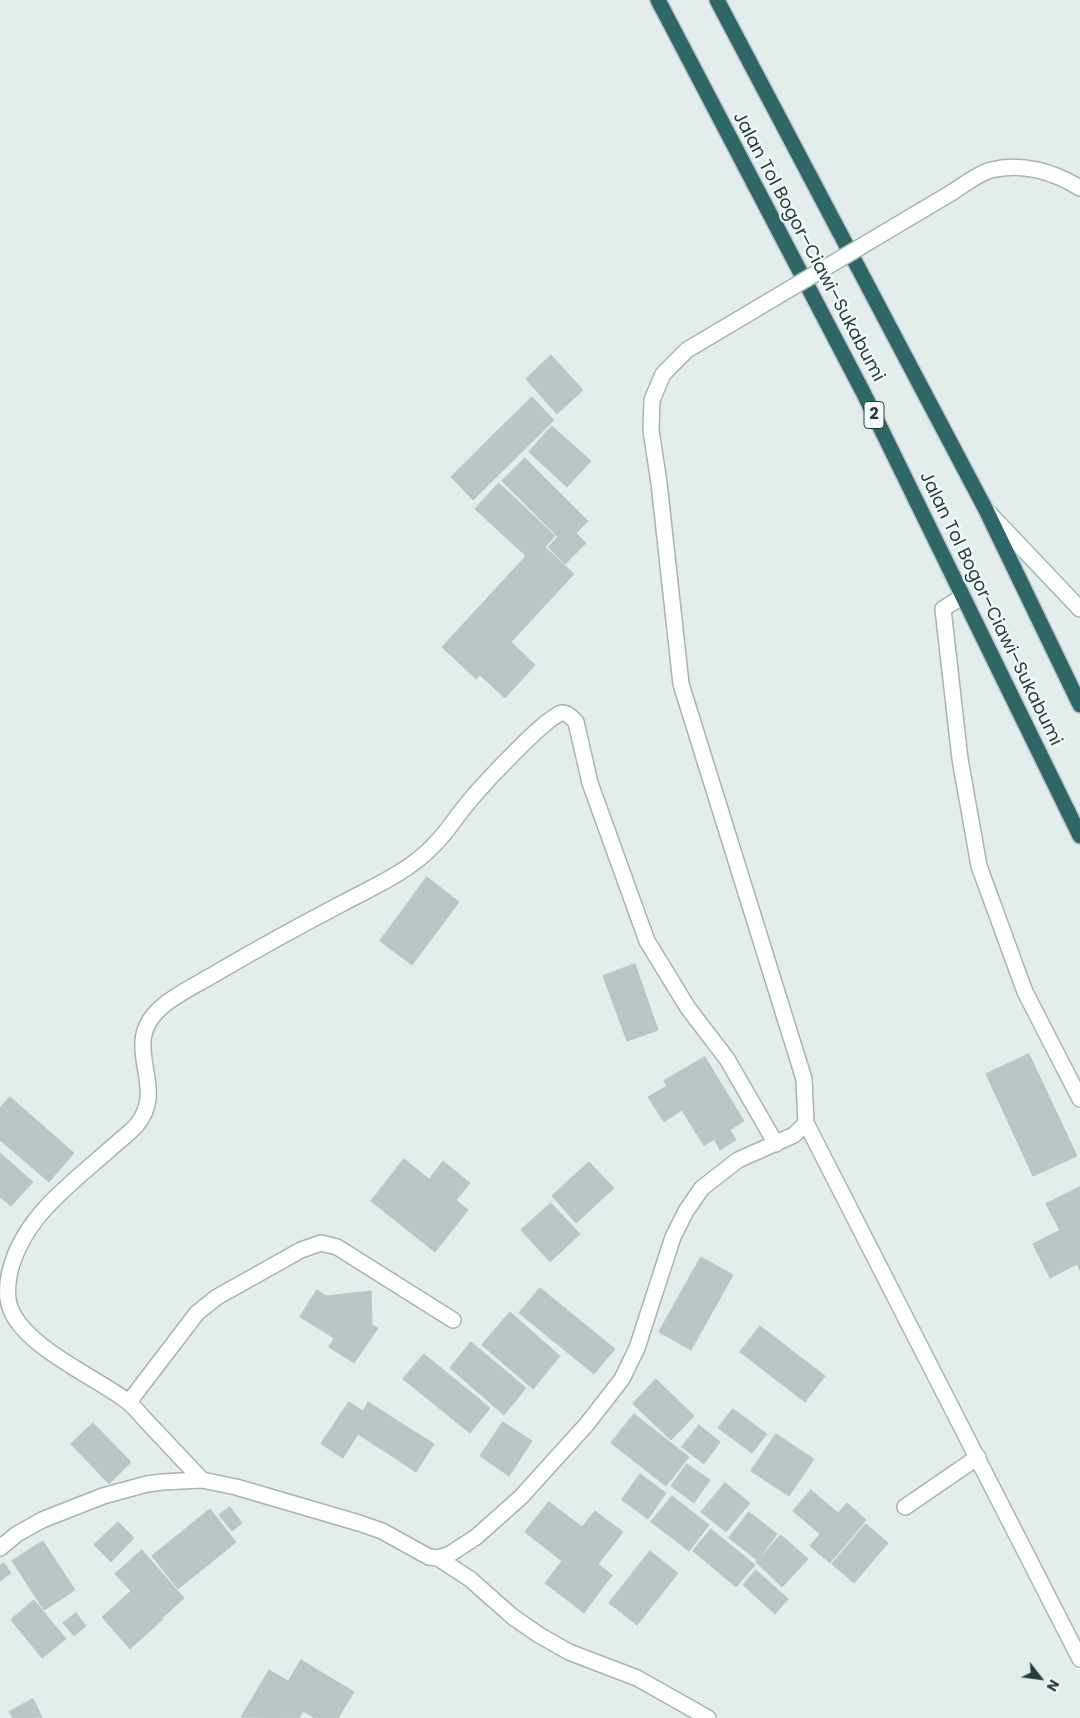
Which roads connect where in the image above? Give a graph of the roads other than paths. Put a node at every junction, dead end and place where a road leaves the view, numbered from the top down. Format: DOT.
graph roads {
  1 [pos="658,0"];
  2 [pos="717,0"];
  3 [pos="1080,188"];
  4 [pos="986,510"];
  5 [pos="963,596"];
  6 [pos="1080,609"];
  7 [pos="1080,705"];
  8 [pos="1080,836"];
  9 [pos="1080,1099"];
  10 [pos="806,1123"];
  11 [pos="776,1144"];
  12 [pos="453,1320"];
  13 [pos="128,1402"];
  14 [pos="978,1457"];
  15 [pos="202,1480"];
  16 [pos="905,1506"];
  17 [pos="0,1548"];
  18 [pos="438,1558"];
  19 [pos="1080,1659"];
  20 [pos="708,1718"];
  1 -- 5 [label="highway, Jalan Tol Bogor–Ciawi–Sukabumi / 2"];
  2 -- 4 [label="highway, Jalan Tol Bogor–Ciawi–Sukabumi"];
  3 -- 10 [label="street, bridge"];
  4 -- 6 [label="street"];
  4 -- 7 [label="highway, Jalan Tol Bogor–Ciawi–Sukabumi"];
  5 -- 8 [label="highway, Jalan Tol Bogor–Ciawi–Sukabumi / 2"];
  5 -- 9 [label="street"];
  10 -- 11 [label="street"];
  10 -- 14 [label="street"];
  11 -- 13 [label="street"];
  11 -- 18 [label="street"];
  12 -- 13 [label="street"];
  13 -- 15 [label="street"];
  14 -- 16 [label="street"];
  14 -- 19 [label="street"];
  15 -- 17 [label="street"];
  15 -- 18 [label="street"];
  18 -- 20 [label="street"];
}
